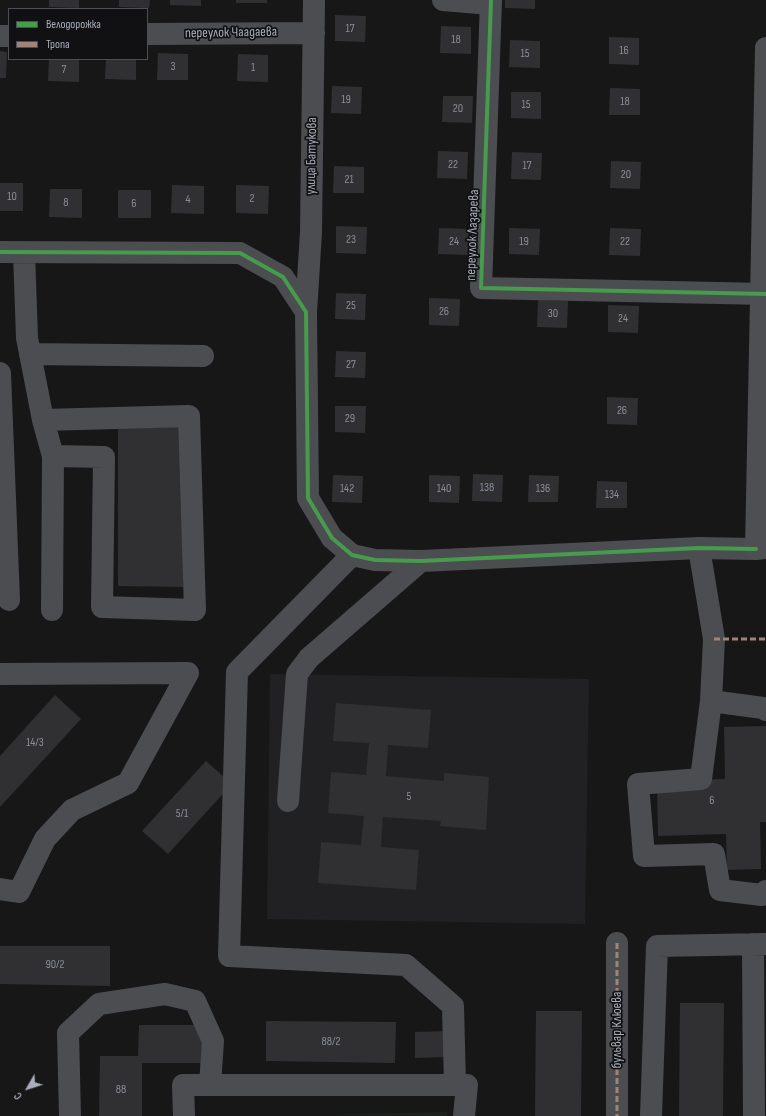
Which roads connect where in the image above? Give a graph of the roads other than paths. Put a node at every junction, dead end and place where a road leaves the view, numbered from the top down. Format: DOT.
graph roads {
  1 [pos="314,0"];
  2 [pos="443,0"];
  3 [pos="491,2"];
  4 [pos="314,33"];
  5 [pos="148,34"];
  6 [pos="766,48"];
  7 [pos="766,59"];
  8 [pos="0,252"];
  9 [pos="24,253"];
  10 [pos="764,294"];
  11 [pos="306,312"];
  12 [pos="30,354"];
  13 [pos="202,356"];
  14 [pos="0,374"];
  15 [pos="43,420"];
  16 [pos="53,456"];
  17 [pos="699,548"];
  18 [pos="761,548"];
  19 [pos="352,555"];
  20 [pos="421,561"];
  21 [pos="9,600"];
  22 [pos="52,610"];
  23 [pos="0,674"];
  24 [pos="712,701"];
  25 [pos="766,710"];
  26 [pos="288,801"];
  27 [pos="0,889"];
  28 [pos="766,891"];
  29 [pos="617,943"];
  30 [pos="759,944"];
  31 [pos="210,1085"];
  32 [pos="455,1085"];
  33 [pos="758,1105"];
  34 [pos="70,1116"];
  35 [pos="184,1116"];
  36 [pos="464,1116"];
  37 [pos="617,1116"];
  38 [pos="651,1116"];
  1 -- 4 [label="street, улица Батукова"];
  2 -- 3 [label="street"];
  3 -- 10 [label="street, переулок Лазарева"];
  4 -- 5 [label="street, переулок Чаадаева"];
  4 -- 11 [label="street, улица Батукова"];
  6 -- 7 [label="main road"];
  7 -- 10 [label="main road"];
  8 -- 9 [label="street"];
  9 -- 11 [label="street"];
  9 -- 12 [label="street"];
  10 -- 18 [label="main road"];
  11 -- 19 [label="street, улица Батукова"];
  12 -- 13 [label="street"];
  12 -- 15 [label="street"];
  14 -- 21 [label="street"];
  15 -- 16 [label="street"];
  15 -- 16 [label="street"];
  16 -- 22 [label="street"];
  17 -- 18 [label="street"];
  17 -- 20 [label="street"];
  17 -- 24 [label="street"];
  19 -- 20 [label="street"];
  19 -- 32 [label="street"];
  20 -- 26 [label="street"];
  23 -- 27 [label="street"];
  24 -- 25 [label="street"];
  24 -- 28 [label="street"];
  29 -- 37 [label="street, бульвар Клюева"];
  30 -- 33 [label="street"];
  30 -- 38 [label="street"];
  31 -- 32 [label="street"];
  31 -- 34 [label="street"];
  31 -- 35 [label="street"];
  32 -- 36 [label="street"];
}
